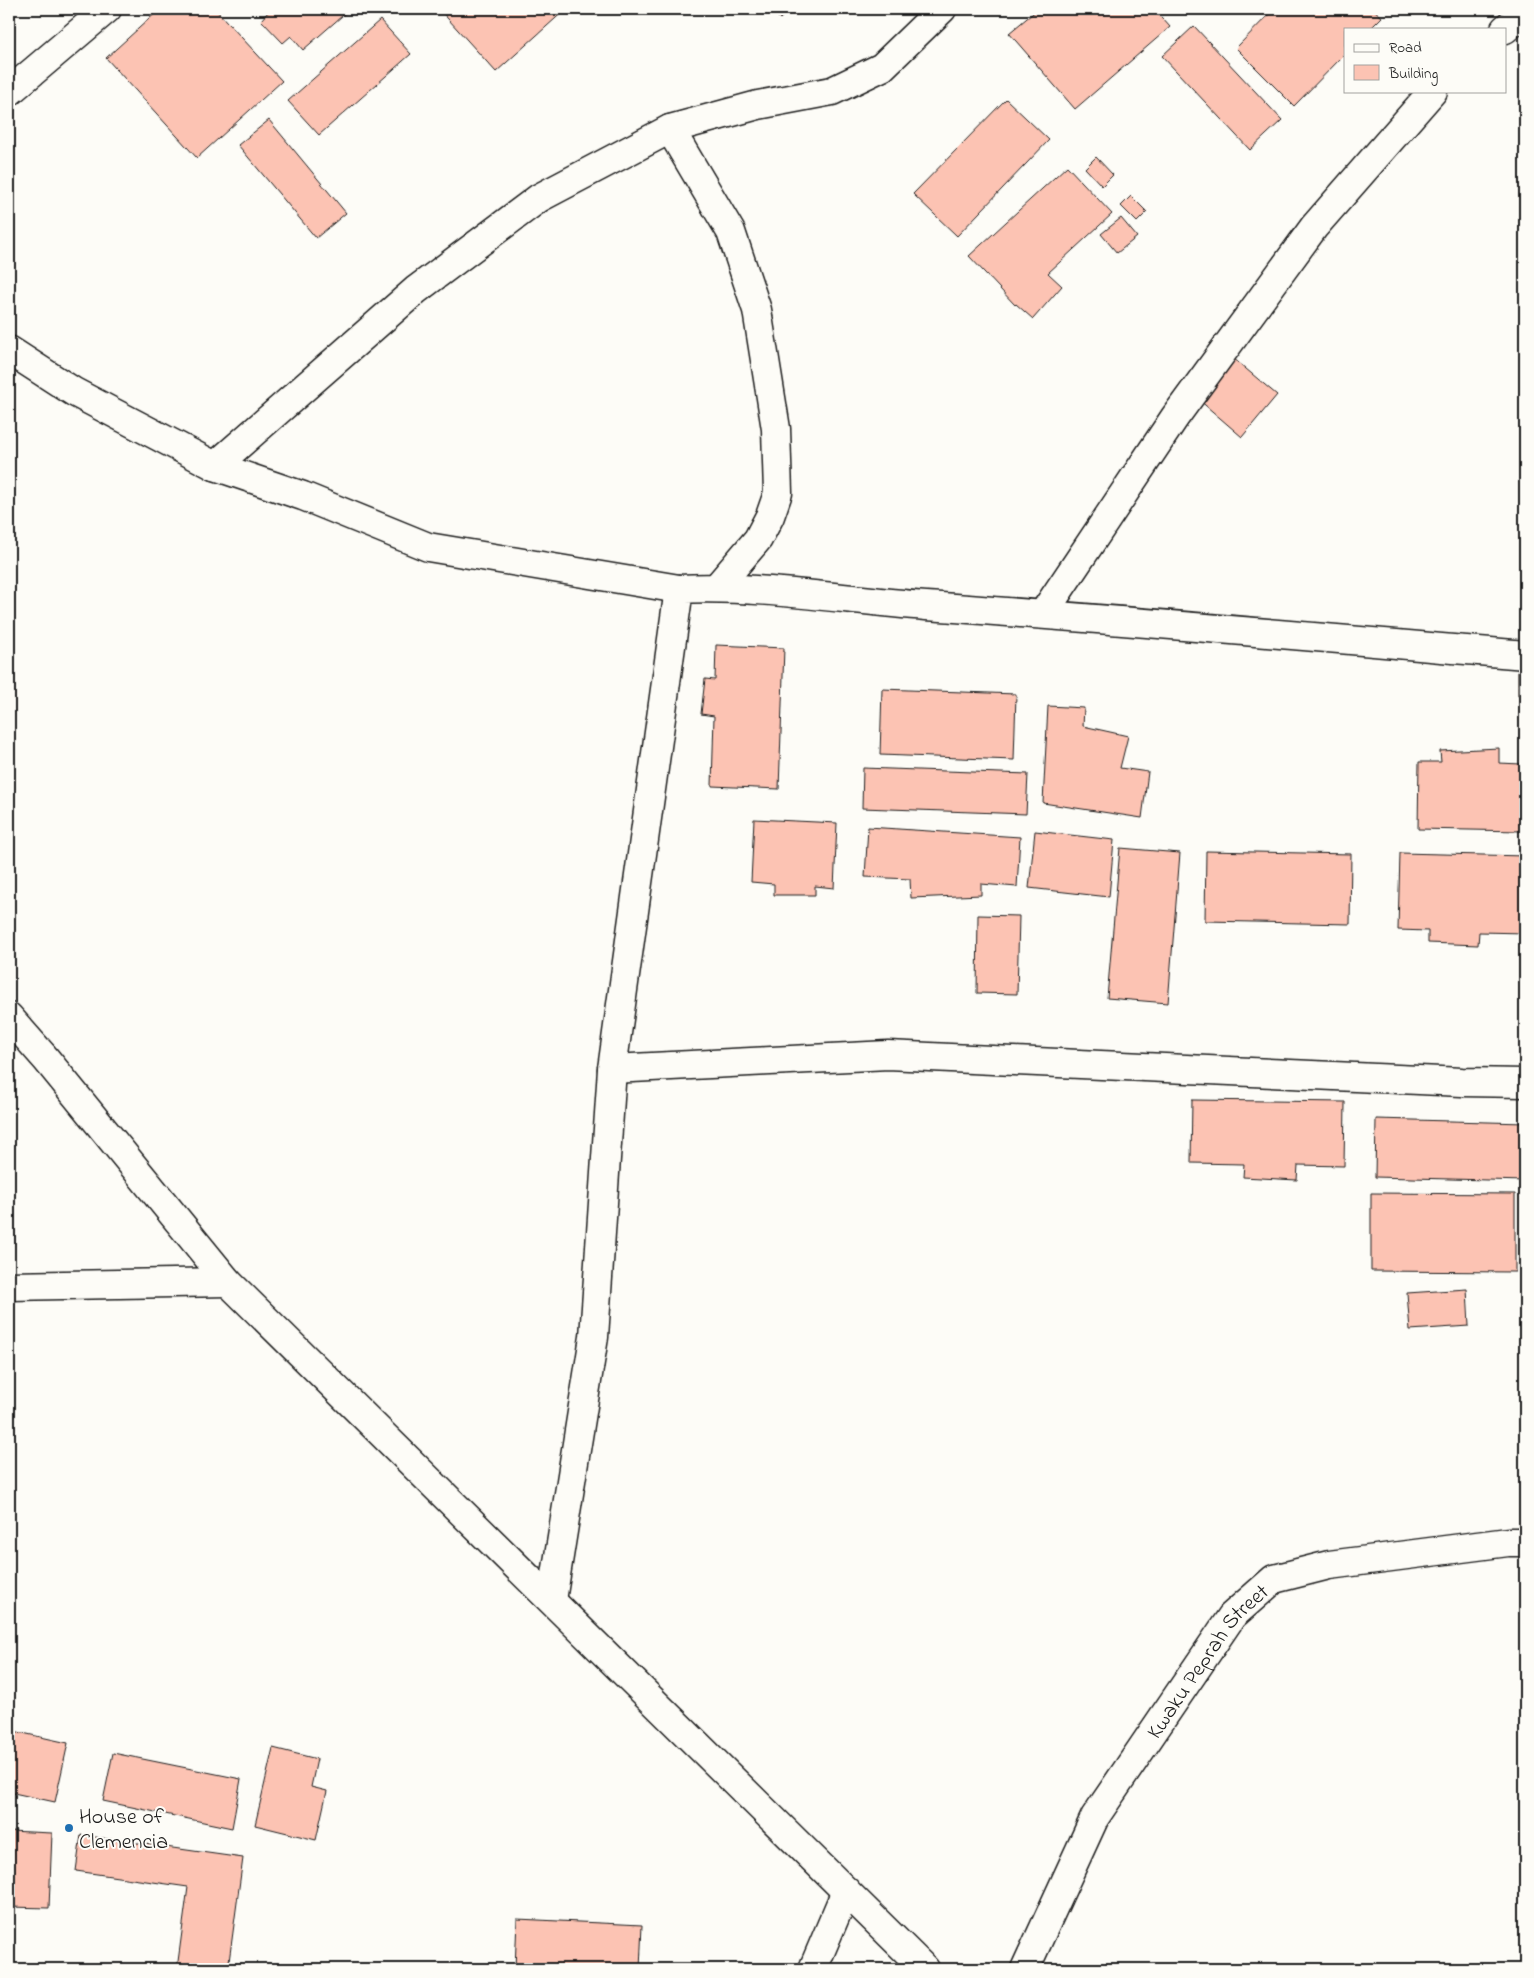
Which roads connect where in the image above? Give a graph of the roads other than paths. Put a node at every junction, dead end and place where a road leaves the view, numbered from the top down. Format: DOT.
graph roads {
  1 [pos="107,9"];
  2 [pos="942,9"];
  3 [pos="1525,12"];
  4 [pos="1506,28"];
  5 [pos="9,92"];
  6 [pos="1432,92"];
  7 [pos="670,129"];
  8 [pos="9,350"];
  9 [pos="215,466"];
  10 [pos="717,587"];
  11 [pos="679,588"];
  12 [pos="1042,614"];
  13 [pos="1525,655"];
  14 [pos="9,1017"];
  15 [pos="612,1069"];
  16 [pos="1525,1083"];
  17 [pos="228,1282"];
  18 [pos="9,1286"];
  19 [pos="1525,1542"];
  20 [pos="552,1600"];
  21 [pos="846,1891"];
  22 [pos="813,1969"];
  23 [pos="925,1969"];
  24 [pos="1024,1969"];
  1 -- 5 [label="street"];
  2 -- 7 [label="street"];
  3 -- 4 [label="street"];
  6 -- 12 [label="street"];
  7 -- 9 [label="street"];
  7 -- 10 [label="street"];
  8 -- 9 [label="street"];
  9 -- 11 [label="street"];
  10 -- 11 [label="street"];
  10 -- 12 [label="street"];
  11 -- 15 [label="street"];
  12 -- 13 [label="street"];
  14 -- 17 [label="street"];
  15 -- 16 [label="street"];
  15 -- 20 [label="street"];
  17 -- 18 [label="street"];
  17 -- 20 [label="street"];
  19 -- 24 [label="street, Kwaku Peprah Street"];
  20 -- 21 [label="street"];
  21 -- 22 [label="street"];
  21 -- 23 [label="street"];
}
